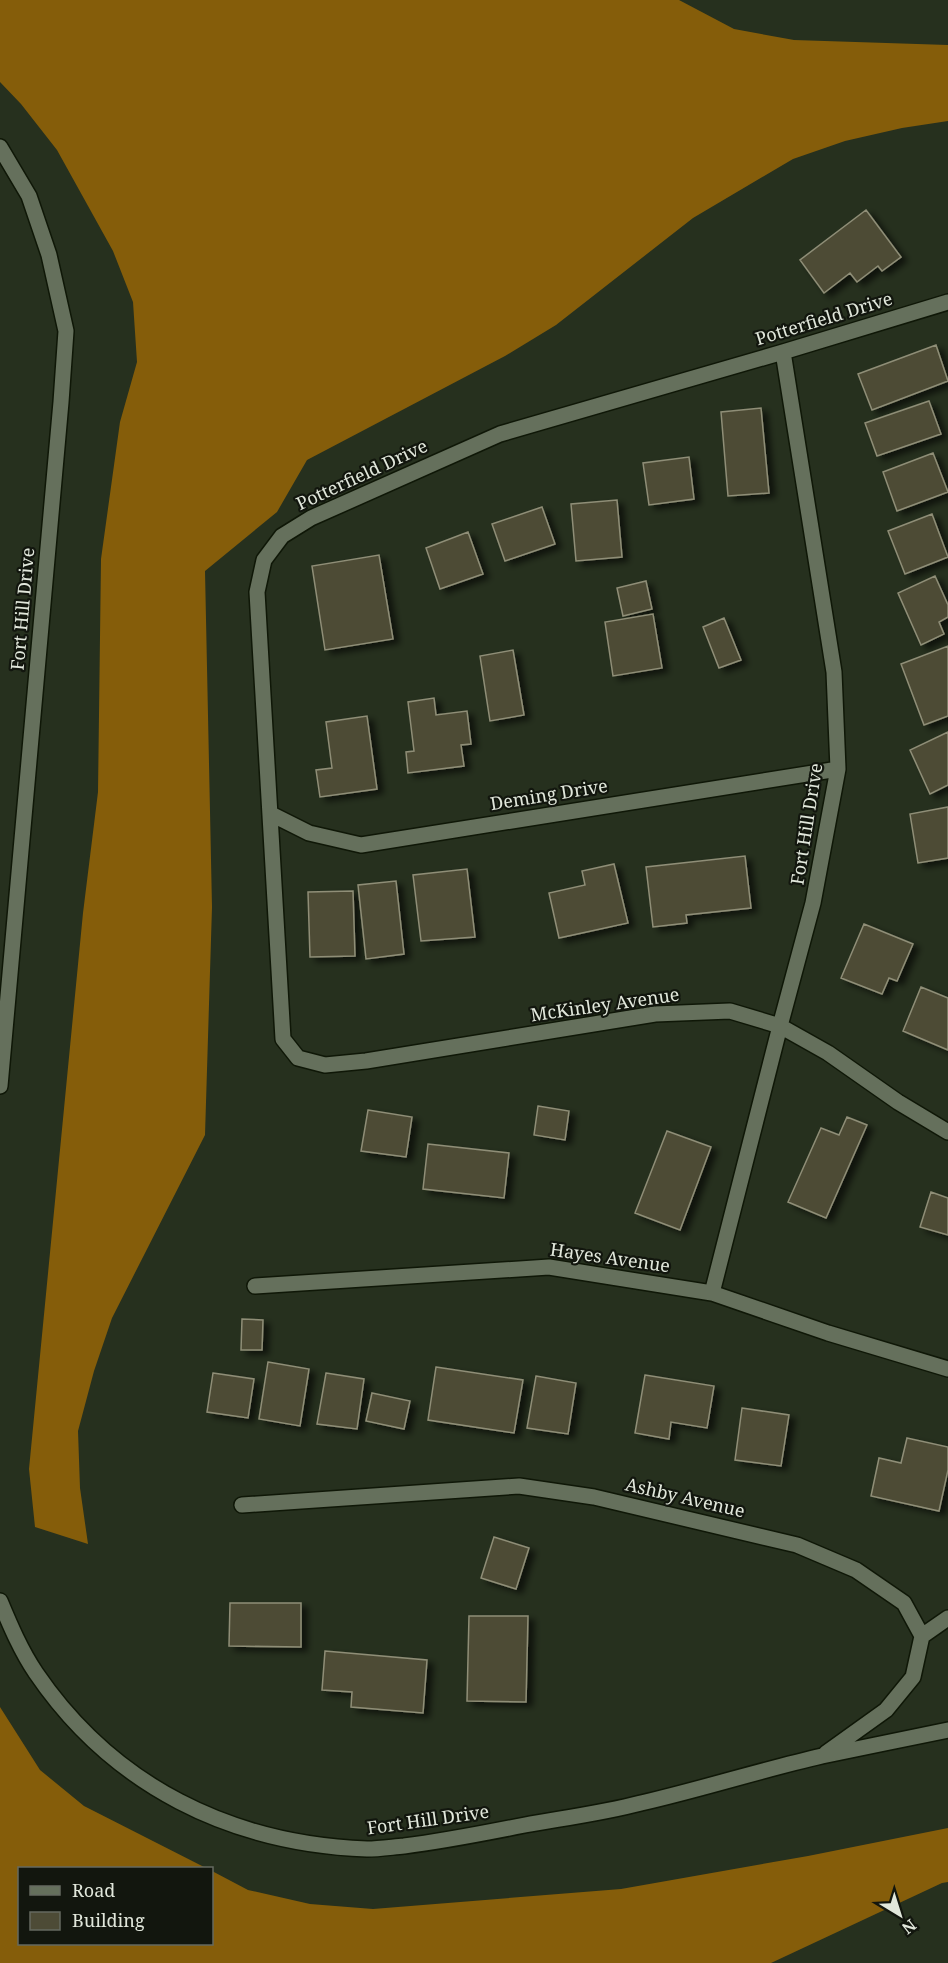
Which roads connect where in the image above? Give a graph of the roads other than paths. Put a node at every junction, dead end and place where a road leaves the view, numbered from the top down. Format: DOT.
graph roads {
  1 [pos="0,147"];
  2 [pos="948,302"];
  3 [pos="783,352"];
  4 [pos="838,769"];
  5 [pos="271,814"];
  6 [pos="780,1026"];
  7 [pos="284,1039"];
  8 [pos="0,1086"];
  9 [pos="948,1132"];
  10 [pos="255,1286"];
  11 [pos="712,1293"];
  12 [pos="948,1369"];
  13 [pos="242,1505"];
  14 [pos="0,1601"];
  15 [pos="948,1618"];
  16 [pos="922,1636"];
  17 [pos="948,1730"];
  18 [pos="821,1756"];
  1 -- 8 [label="street, Fort Hill Drive"];
  2 -- 3 [label="street, Potterfield Drive"];
  3 -- 4 [label="street, Fort Hill Drive"];
  3 -- 5 [label="street, Potterfield Drive"];
  4 -- 5 [label="street, Deming Drive"];
  4 -- 6 [label="street, Fort Hill Drive"];
  5 -- 7 [label="street, Potterfield Drive"];
  6 -- 7 [label="street, McKinley Avenue"];
  6 -- 9 [label="street, McKinley Avenue"];
  6 -- 11 [label="street, Fort Hill Drive"];
  10 -- 11 [label="street, Hayes Avenue"];
  11 -- 12 [label="street, Hayes Avenue"];
  13 -- 16 [label="street, Ashby Avenue"];
  14 -- 18 [label="street, Fort Hill Drive"];
  15 -- 16 [label="street"];
  16 -- 18 [label="street"];
  17 -- 18 [label="street"];
}
